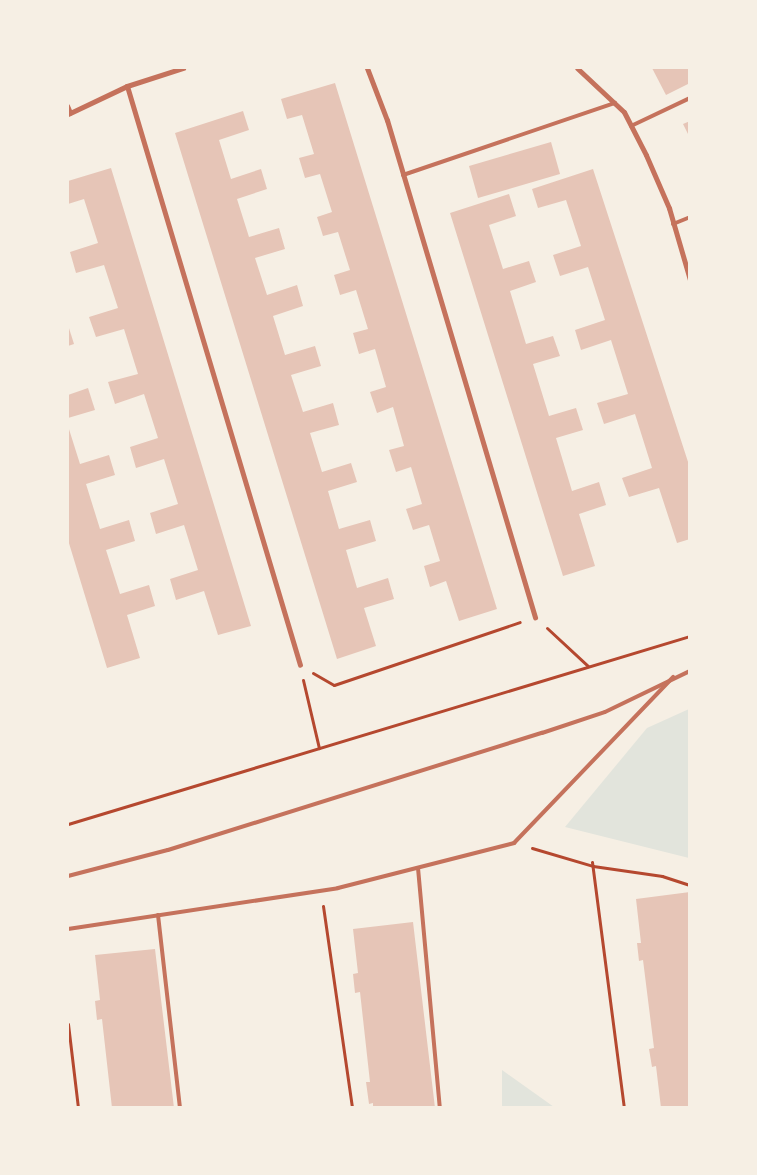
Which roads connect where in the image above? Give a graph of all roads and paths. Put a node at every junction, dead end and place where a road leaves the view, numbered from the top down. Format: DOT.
graph roads {
  1 [pos="183,68"];
  2 [pos="367,68"];
  3 [pos="577,68"];
  4 [pos="127,86"];
  5 [pos="690,98"];
  6 [pos="615,103"];
  7 [pos="68,106"];
  8 [pos="69,114"];
  9 [pos="631,126"];
  10 [pos="403,176"];
  11 [pos="690,217"];
  12 [pos="674,224"];
  13 [pos="690,280"];
  14 [pos="535,617"];
  15 [pos="690,636"];
  16 [pos="300,665"];
  17 [pos="588,666"];
  18 [pos="690,671"];
  19 [pos="672,677"];
  20 [pos="319,748"];
  21 [pos="68,824"];
  22 [pos="514,843"];
  23 [pos="592,864"];
  24 [pos="418,868"];
  25 [pos="68,876"];
  26 [pos="690,884"];
  27 [pos="321,891"];
  28 [pos="158,915"];
  29 [pos="68,929"];
  30 [pos="68,1024"];
  31 [pos="78,1108"];
  32 [pos="180,1108"];
  33 [pos="352,1108"];
  34 [pos="440,1108"];
  35 [pos="624,1108"];
  1 -- 4 [label="street"];
  2 -- 10 [label="street"];
  3 -- 6 [label="street"];
  4 -- 8 [label="street"];
  4 -- 16 [label="street"];
  5 -- 9 [label="lane"];
  6 -- 9 [label="street"];
  6 -- 10 [label="lane"];
  7 -- 8 [label="lane"];
  9 -- 12 [label="street"];
  10 -- 14 [label="street"];
  11 -- 12 [label="lane"];
  12 -- 13 [label="street"];
  14 -- 16 [label="path"];
  14 -- 17 [label="path"];
  15 -- 17 [label="path"];
  16 -- 20 [label="path"];
  17 -- 20 [label="path"];
  18 -- 19 [label="lane"];
  19 -- 22 [label="lane"];
  19 -- 25 [label="lane"];
  20 -- 21 [label="path"];
  22 -- 23 [label="path"];
  22 -- 24 [label="lane"];
  23 -- 26 [label="path"];
  23 -- 35 [label="path"];
  24 -- 27 [label="lane"];
  24 -- 34 [label="lane"];
  27 -- 28 [label="lane"];
  27 -- 33 [label="path"];
  28 -- 29 [label="lane"];
  28 -- 32 [label="lane"];
  30 -- 31 [label="path"];
}
